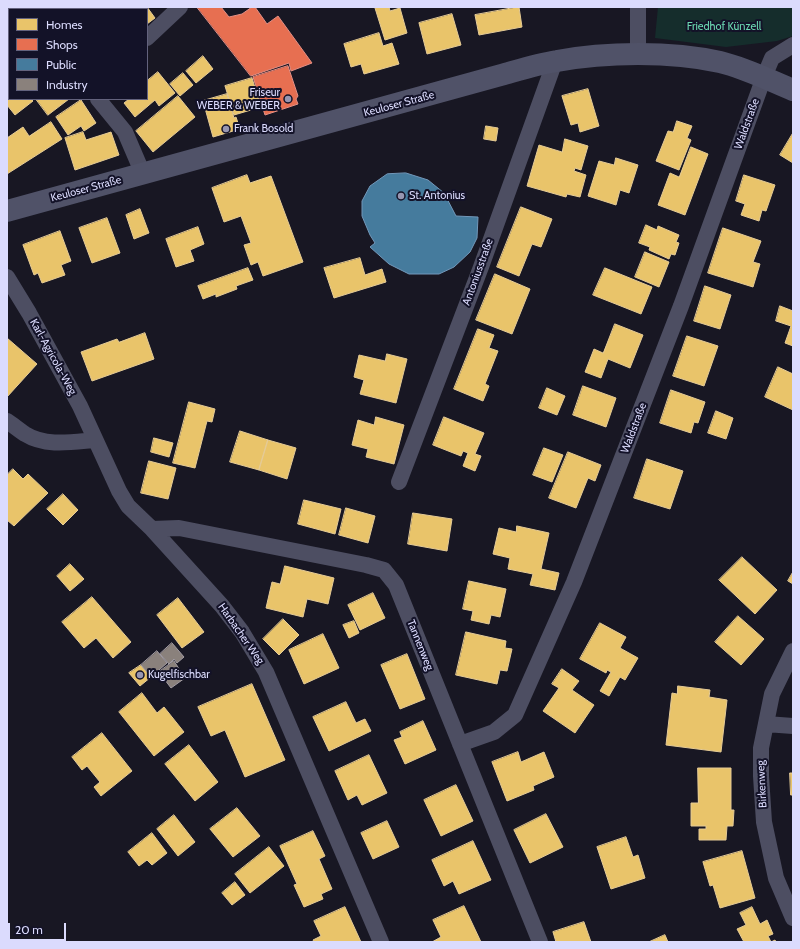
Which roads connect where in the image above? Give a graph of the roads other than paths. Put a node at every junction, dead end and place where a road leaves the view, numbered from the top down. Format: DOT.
graph roads {
  1 [pos="180,7"];
  2 [pos="638,7"];
  3 [pos="148,37"];
  4 [pos="793,45"];
  5 [pos="638,54"];
  6 [pos="555,61"];
  7 [pos="764,77"];
  8 [pos="793,90"];
  9 [pos="99,100"];
  10 [pos="143,174"];
  11 [pos="7,211"];
  12 [pos="7,277"];
  13 [pos="7,421"];
  14 [pos="95,440"];
  15 [pos="399,482"];
  16 [pos="152,529"];
  17 [pos="793,651"];
  18 [pos="766,724"];
  19 [pos="793,726"];
  20 [pos="460,744"];
  21 [pos="793,918"];
  22 [pos="381,942"];
  23 [pos="540,942"];
  1 -- 3 [label="street"];
  2 -- 5 [label="street"];
  4 -- 7 [label="street, Waldstraße"];
  5 -- 6 [label="street, Keuloser Straße"];
  5 -- 7 [label="street, Keuloser Straße"];
  6 -- 10 [label="street, Keuloser Straße"];
  6 -- 15 [label="street, Antoniusstraße"];
  7 -- 8 [label="street, Keuloser Straße"];
  7 -- 20 [label="street, Waldstraße"];
  9 -- 10 [label="street"];
  10 -- 11 [label="street, Keuloser Straße"];
  12 -- 14 [label="street, Karl-Agricola-Weg"];
  13 -- 14 [label="street"];
  14 -- 16 [label="street, Harbacher Weg"];
  16 -- 20 [label="street, Tannenweg"];
  16 -- 22 [label="street, Harbacher Weg"];
  17 -- 18 [label="street, Birkenweg"];
  18 -- 19 [label="street"];
  18 -- 21 [label="street, Birkenweg"];
  20 -- 23 [label="street, Tannenweg"];
}
